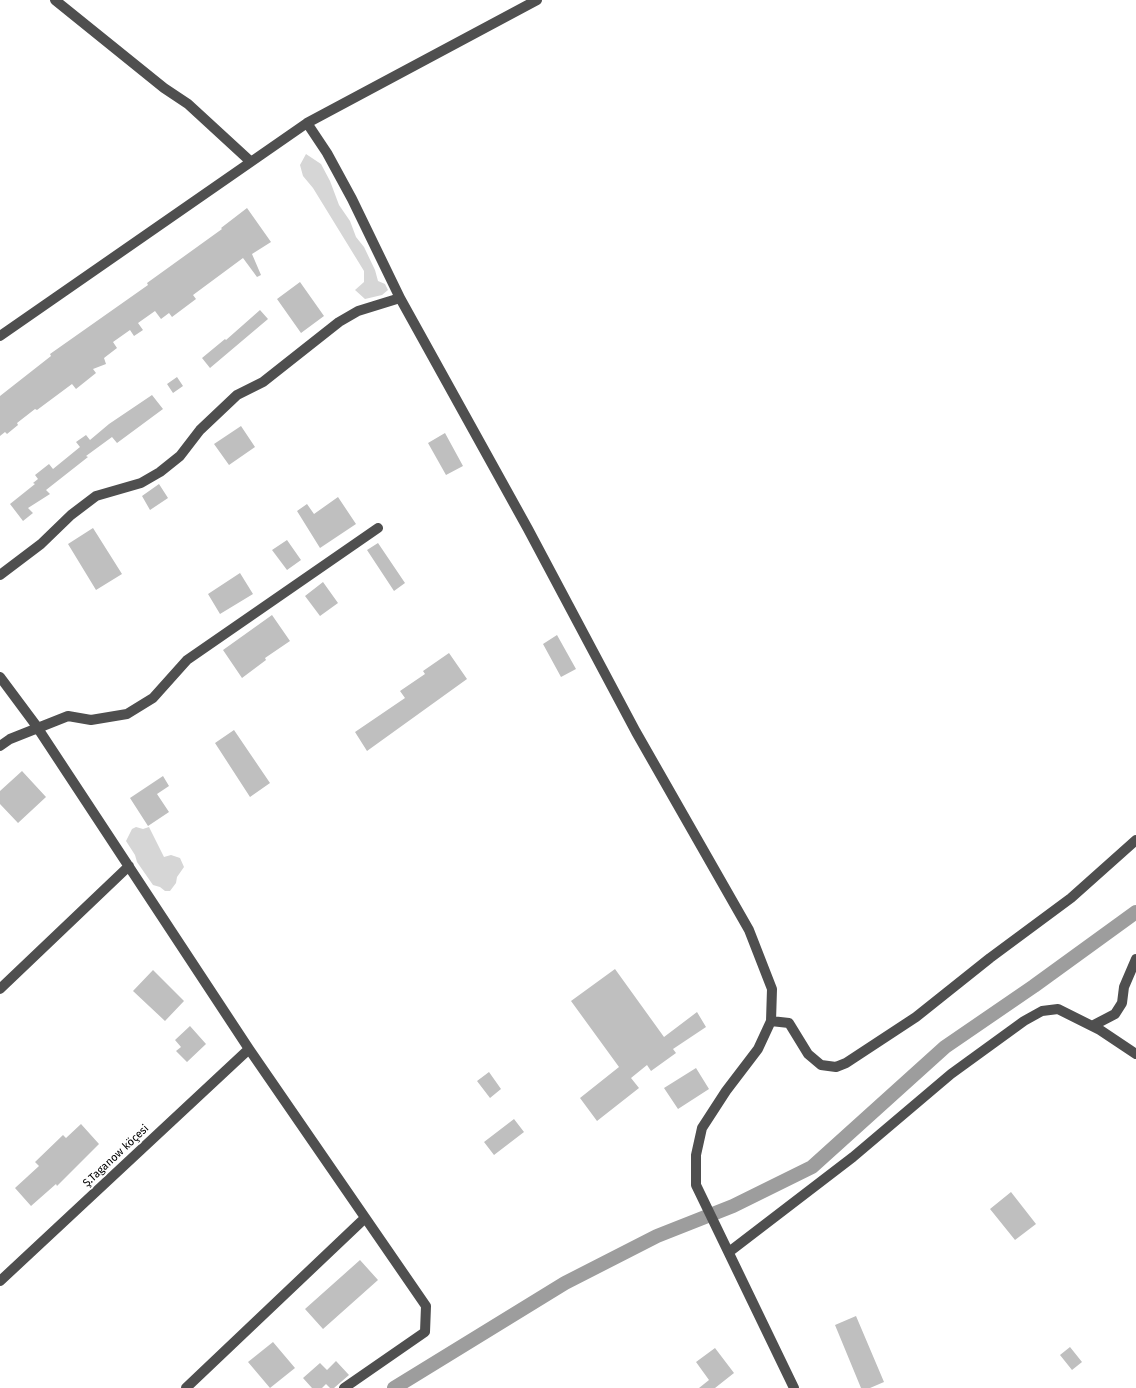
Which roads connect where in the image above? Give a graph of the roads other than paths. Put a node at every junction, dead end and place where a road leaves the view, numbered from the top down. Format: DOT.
graph roads {
  1 [pos="55,0"];
  2 [pos="537,0"];
  3 [pos="307,123"];
  4 [pos="250,161"];
  5 [pos="400,298"];
  6 [pos="0,336"];
  7 [pos="378,528"];
  8 [pos="0,575"];
  9 [pos="0,677"];
  10 [pos="38,728"];
  11 [pos="0,746"];
  12 [pos="1136,840"];
  13 [pos="129,866"];
  14 [pos="1136,959"];
  15 [pos="0,989"];
  16 [pos="770,1021"];
  17 [pos="1092,1026"];
  18 [pos="249,1049"];
  19 [pos="1136,1054"];
  20 [pos="365,1218"];
  21 [pos="730,1252"];
  22 [pos="0,1281"];
  23 [pos="186,1388"];
  24 [pos="344,1388"];
  25 [pos="794,1388"];
  1 -- 4 [label="street"];
  2 -- 3 [label="street"];
  3 -- 4 [label="street"];
  3 -- 5 [label="street"];
  4 -- 6 [label="street"];
  5 -- 8 [label="street"];
  5 -- 16 [label="street"];
  7 -- 10 [label="street"];
  9 -- 10 [label="street"];
  10 -- 11 [label="street"];
  10 -- 13 [label="street"];
  12 -- 16 [label="street"];
  13 -- 15 [label="street"];
  13 -- 18 [label="street"];
  14 -- 17 [label="street"];
  16 -- 21 [label="street"];
  17 -- 19 [label="street"];
  17 -- 21 [label="street"];
  18 -- 20 [label="street"];
  18 -- 22 [label="street, Ş.Taganow köçesi"];
  20 -- 23 [label="street"];
  20 -- 24 [label="street"];
  21 -- 25 [label="street"];
}
